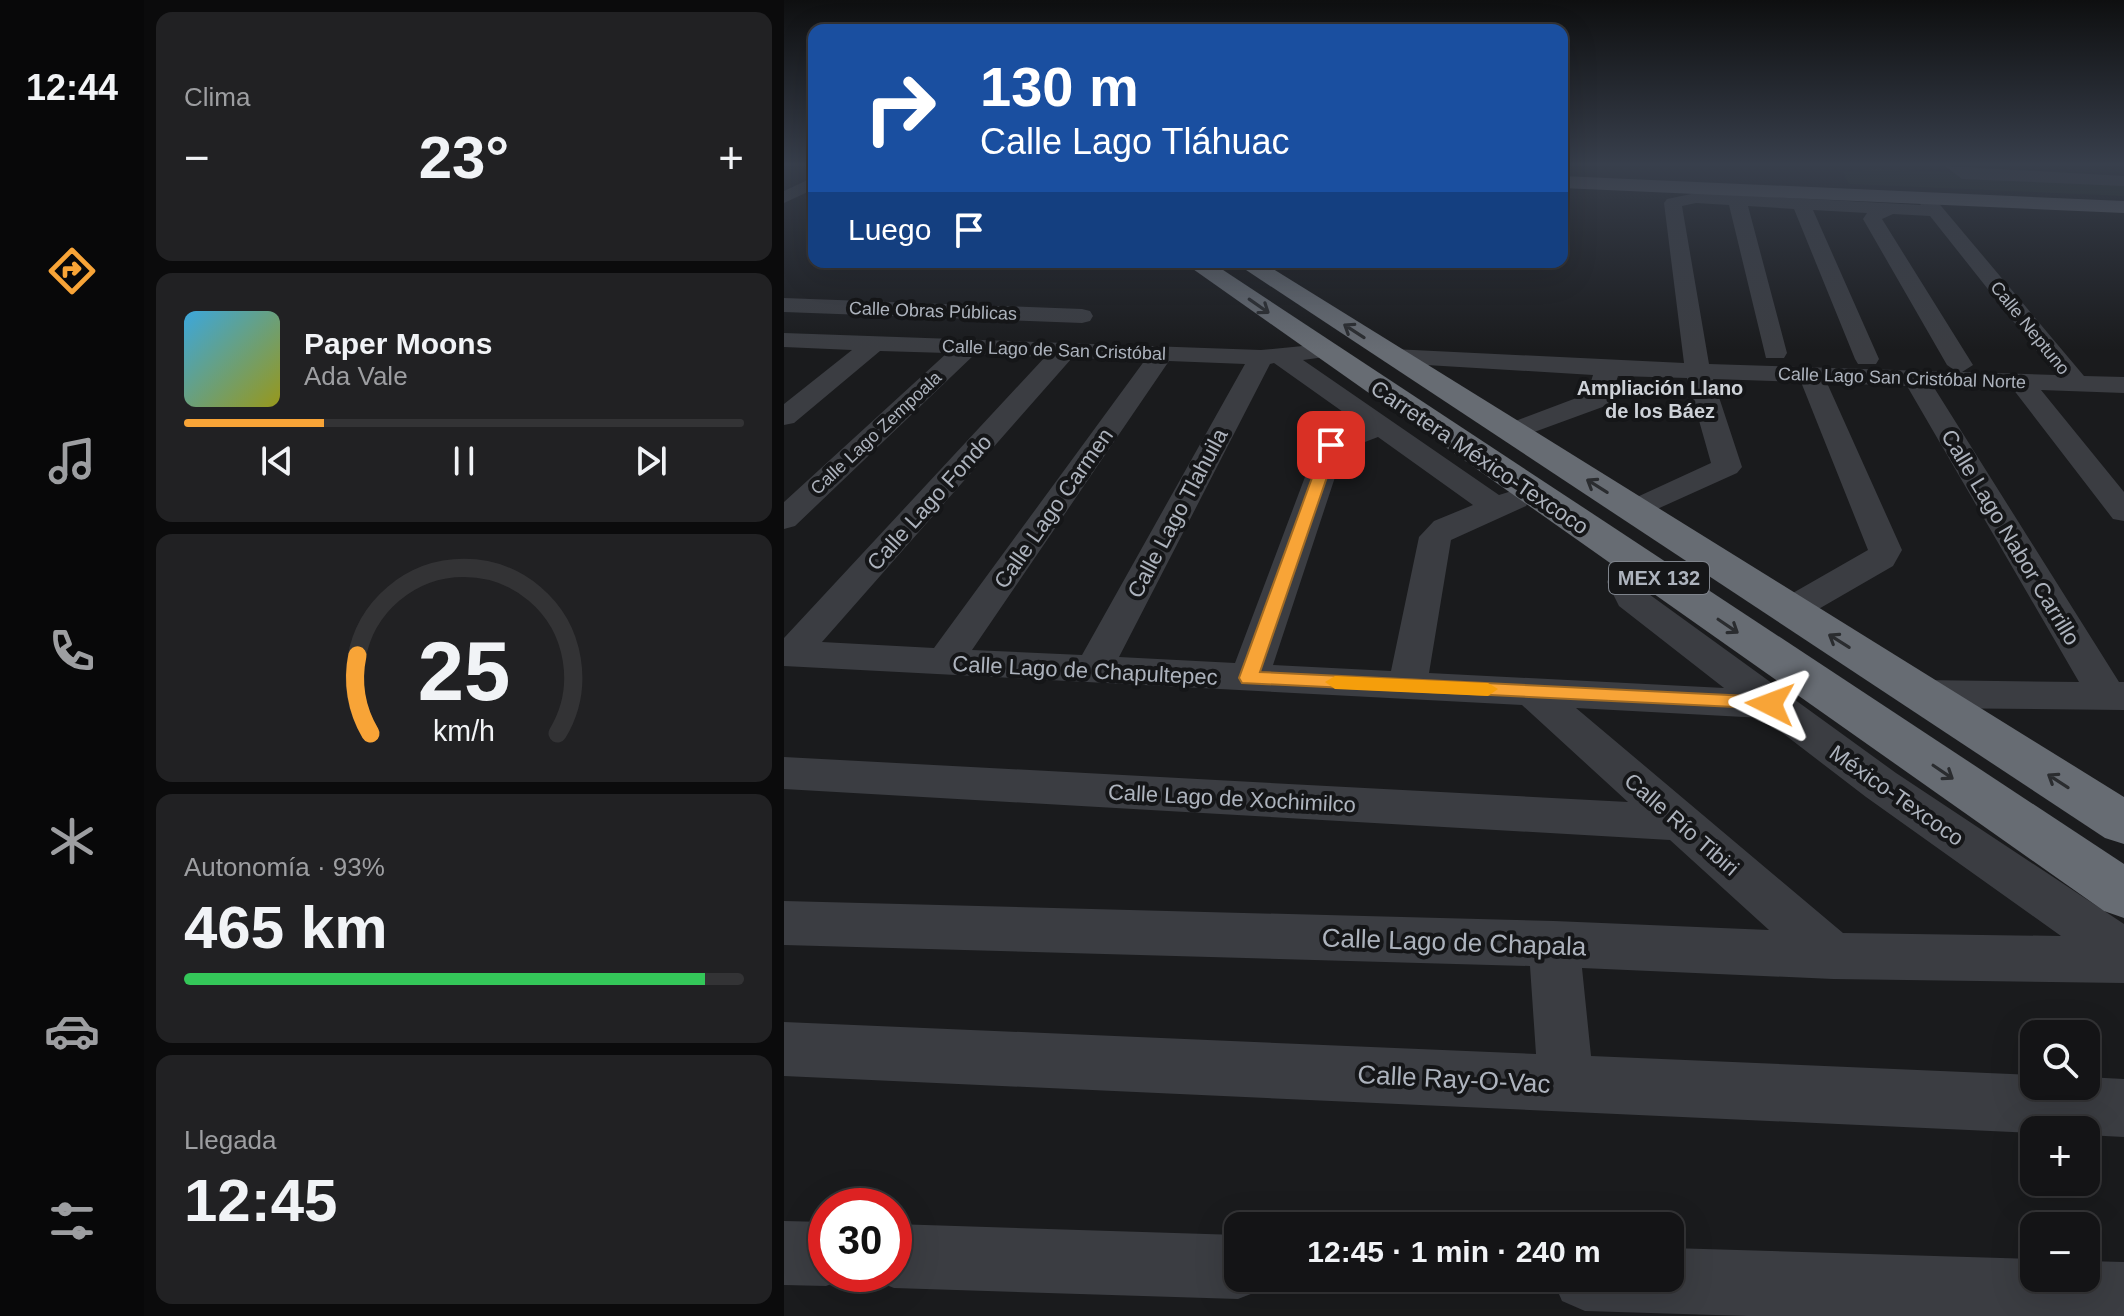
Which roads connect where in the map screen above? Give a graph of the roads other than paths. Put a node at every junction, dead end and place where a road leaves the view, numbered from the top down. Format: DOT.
graph roads {
  1 [pos="1677,227"];
  2 [pos="1744,227"];
  3 [pos="1811,227"];
  4 [pos="1877,227"];
  5 [pos="1949,227"];
  6 [pos="1204,268"];
  7 [pos="1252,268"];
  8 [pos="784,305"];
  9 [pos="1082,316"];
  10 [pos="784,340"];
  11 [pos="875,343"];
  12 [pos="968,347"];
  13 [pos="1065,350"];
  14 [pos="1323,351"];
  15 [pos="1775,353"];
  16 [pos="1162,354"];
  17 [pos="1270,356"];
  18 [pos="1696,359"];
  19 [pos="1867,359"];
  20 [pos="1960,365"];
  21 [pos="1607,368"];
  22 [pos="1811,375"];
  23 [pos="1915,378"];
  24 [pos="2071,378"];
  25 [pos="2021,382"];
  26 [pos="2124,385"];
  27 [pos="1378,395"];
  28 [pos="784,417"];
  29 [pos="1512,432"];
  30 [pos="1513,499"];
  31 [pos="1635,510"];
  32 [pos="2124,512"];
  33 [pos="784,519"];
  34 [pos="1632,560"];
  35 [pos="1790,610"];
  36 [pos="788,653"];
  37 [pos="944,662"];
  38 [pos="1094,669"];
  39 [pos="1249,678"];
  40 [pos="1407,686"];
  41 [pos="1531,691"];
  42 [pos="1922,694"];
  43 [pos="2116,695"];
  44 [pos="1770,704"];
  45 [pos="784,773"];
  46 [pos="1681,823"];
  47 [pos="2124,823"];
  48 [pos="2124,894"];
  49 [pos="784,923"];
  50 [pos="1554,944"];
  51 [pos="2124,952"];
  52 [pos="1833,956"];
  53 [pos="2124,960"];
  54 [pos="784,1049"];
  55 [pos="1566,1084"];
  56 [pos="2124,1108"];
  57 [pos="784,1253"];
  58 [pos="808,1254"];
  59 [pos="912,1257"];
  60 [pos="1224,1267"];
  61 [pos="1684,1281"];
  62 [pos="2124,1295"];
  1 -- 18 [label="street"];
  2 -- 15 [label="street"];
  3 -- 19 [label="street"];
  4 -- 20 [label="street"];
  5 -- 24 [label="street, Calle Neptuno"];
  6 -- 14 [label="highway, Carretera México-Texcoco / MEX 132, one-way"];
  27 -- 7 [label="highway, Carretera México-Texcoco / MEX 132, one-way"];
  8 -- 9 [label="street, Calle Obras Públicas"];
  10 -- 11 [label="street, Calle Lago de San Cristóbal"];
  11 -- 12 [label="street, Calle Lago de San Cristóbal"];
  11 -- 28 [label="street"];
  12 -- 13 [label="street, Calle Lago de San Cristóbal"];
  12 -- 33 [label="street, Calle Lago Zempoala"];
  13 -- 16 [label="street, Calle Lago de San Cristóbal"];
  13 -- 36 [label="street, Calle Lago Fondo"];
  14 -- 17 [label="street, Calle Lago de San Cristóbal"];
  14 -- 27 [label="highway, Carretera México-Texcoco / MEX 132"];
  15 -- 18 [label="street, Calle Lago San Cristóbal Norte"];
  15 -- 19 [label="street, Calle Lago San Cristóbal Norte"];
  16 -- 17 [label="street, Calle Lago de San Cristóbal"];
  16 -- 37 [label="street, Calle Lago Carmen"];
  17 -- 27 [label="street"];
  17 -- 38 [label="street, Calle Lago Tlahuila"];
  18 -- 21 [label="street, Calle Lago San Cristóbal Norte"];
  18 -- 22 [label="street, Calle Lago San Cristóbal Norte"];
  18 -- 31 [label="street"];
  19 -- 20 [label="street, Calle Lago San Cristóbal Norte"];
  20 -- 24 [label="street, Calle Lago San Cristóbal Norte"];
  21 -- 27 [label="street, Calle Lago San Cristóbal Norte"];
  21 -- 29 [label="street"];
  22 -- 23 [label="street, Calle Lago San Cristóbal Norte"];
  22 -- 35 [label="street"];
  23 -- 25 [label="street, Calle Lago San Cristóbal Norte"];
  23 -- 43 [label="street, Calle Lago Nabor Carrillo"];
  24 -- 25 [label="street, Calle Lago San Cristóbal Norte"];
  24 -- 26 [label="street, Calle Lago San Cristóbal Norte"];
  25 -- 32 [label="street"];
  27 -- 29 [label="highway, Carretera México-Texcoco / MEX 132"];
  27 -- 30 [label="highway, Carretera México-Texcoco / MEX 132"];
  27 -- 39 [label="street"];
  31 -- 29 [label="highway, Carretera México-Texcoco / MEX 132, one-way"];
  30 -- 34 [label="highway, Carretera México-Texcoco / MEX 132"];
  30 -- 40 [label="street"];
  31 -- 35 [label="highway, Carretera México-Texcoco / MEX 132"];
  34 -- 44 [label="street, México-Texcoco"];
  34 -- 48 [label="highway, Carretera México-Texcoco / MEX 132, one-way"];
  42 -- 35 [label="highway, Carretera México-Texcoco / MEX 132, one-way"];
  36 -- 37 [label="street, Calle Lago de Chapultepec"];
  37 -- 38 [label="street, Calle Lago de Chapultepec"];
  38 -- 39 [label="street, Calle Lago de Chapultepec"];
  39 -- 40 [label="street, Calle Lago de Chapultepec"];
  40 -- 41 [label="street, Calle Lago de Chapultepec"];
  41 -- 44 [label="street, Calle Lago de Chapultepec"];
  41 -- 46 [label="street, Calle Río Tibiri"];
  42 -- 43 [label="street"];
  47 -- 42 [label="highway, Carretera México-Texcoco / MEX 132, one-way"];
  44 -- 51 [label="street, México-Texcoco"];
  45 -- 46 [label="street, Calle Lago de Xochimilco"];
  46 -- 52 [label="street, Calle Río Tibiri"];
  49 -- 50 [label="street, Calle Lago de Chapala"];
  50 -- 52 [label="street, Calle Lago de Chapala"];
  50 -- 55 [label="street"];
  52 -- 53 [label="street, Calle Lago de Chapala"];
  54 -- 55 [label="street, Calle Ray-O-Vac"];
  55 -- 56 [label="street, Calle Ray-O-Vac"];
  57 -- 58 [label="street"];
  59 -- 60 [label="street"];
  61 -- 62 [label="street"];
}
